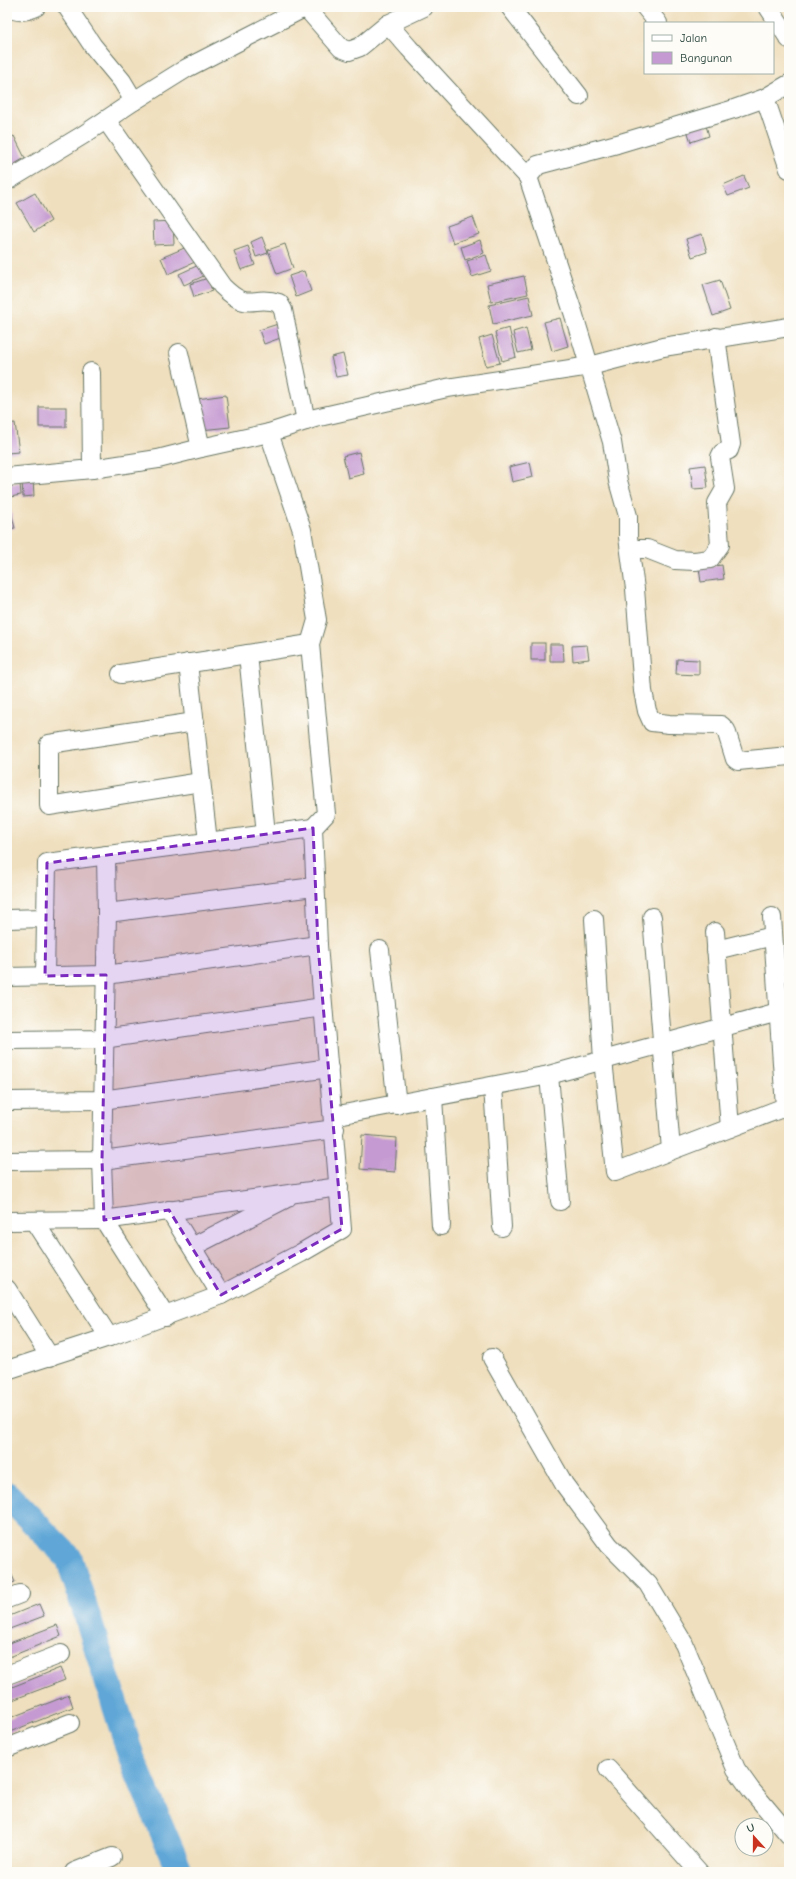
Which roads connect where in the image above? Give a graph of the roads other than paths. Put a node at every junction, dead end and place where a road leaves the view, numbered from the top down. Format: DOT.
graph roads {
  1 [pos="7,7"];
  2 [pos="36,7"];
  3 [pos="67,7"];
  4 [pos="424,7"];
  5 [pos="510,7"];
  6 [pos="645,7"];
  7 [pos="768,7"];
  8 [pos="308,9"];
  9 [pos="657,22"];
  10 [pos="388,24"];
  11 [pos="789,39"];
  12 [pos="789,84"];
  13 [pos="579,96"];
  14 [pos="765,98"];
  15 [pos="134,101"];
  16 [pos="106,120"];
  17 [pos="789,169"];
  18 [pos="528,177"];
  19 [pos="7,181"];
  20 [pos="789,327"];
  21 [pos="716,337"];
  22 [pos="179,352"];
  23 [pos="590,366"];
  24 [pos="91,372"];
  25 [pos="306,421"];
  26 [pos="269,433"];
  27 [pos="201,448"];
  28 [pos="92,469"];
  29 [pos="7,477"];
  30 [pos="631,549"];
  31 [pos="310,644"];
  32 [pos="248,654"];
  33 [pos="188,663"];
  34 [pos="121,674"];
  35 [pos="195,722"];
  36 [pos="789,756"];
  37 [pos="201,782"];
  38 [pos="313,828"];
  39 [pos="266,834"];
  40 [pos="208,842"];
  41 [pos="106,856"];
  42 [pos="314,886"];
  43 [pos="107,913"];
  44 [pos="652,917"];
  45 [pos="772,917"];
  46 [pos="45,918"];
  47 [pos="7,919"];
  48 [pos="594,919"];
  49 [pos="715,932"];
  50 [pos="773,936"];
  51 [pos="318,945"];
  52 [pos="380,950"];
  53 [pos="716,950"];
  54 [pos="106,975"];
  55 [pos="45,976"];
  56 [pos="7,977"];
  57 [pos="323,1006"];
  58 [pos="778,1012"];
  59 [pos="722,1027"];
  60 [pos="104,1039"];
  61 [pos="7,1040"];
  62 [pos="663,1043"];
  63 [pos="603,1060"];
  64 [pos="329,1068"];
  65 [pos="549,1075"];
  66 [pos="493,1086"];
  67 [pos="433,1097"];
  68 [pos="102,1100"];
  69 [pos="7,1101"];
  70 [pos="397,1105"];
  71 [pos="334,1123"];
  72 [pos="730,1128"];
  73 [pos="671,1150"];
  74 [pos="102,1160"];
  75 [pos="7,1161"];
  76 [pos="339,1187"];
  77 [pos="300,1191"];
  78 [pos="560,1200"];
  79 [pos="169,1210"];
  80 [pos="104,1220"];
  81 [pos="7,1221"];
  82 [pos="34,1221"];
  83 [pos="441,1226"];
  84 [pos="502,1227"];
  85 [pos="192,1247"];
  86 [pos="7,1289"];
  87 [pos="221,1295"];
  88 [pos="166,1317"];
  89 [pos="109,1337"];
  90 [pos="50,1357"];
  91 [pos="492,1358"];
  92 [pos="7,1370"];
  93 [pos="61,1654"];
  94 [pos="7,1675"];
  95 [pos="70,1723"];
  96 [pos="7,1748"];
  97 [pos="608,1769"];
  98 [pos="789,1834"];
  99 [pos="112,1857"];
  100 [pos="695,1866"];
  101 [pos="74,1872"];
  102 [pos="711,1872"];
  1 -- 2 [label="street"];
  3 -- 15 [label="street"];
  4 -- 10 [label="street"];
  5 -- 13 [label="street"];
  6 -- 9 [label="street"];
  7 -- 11 [label="street"];
  8 -- 10 [label="street"];
  8 -- 15 [label="street"];
  10 -- 18 [label="street"];
  12 -- 14 [label="street"];
  14 -- 17 [label="street"];
  14 -- 18 [label="street"];
  15 -- 16 [label="street"];
  16 -- 19 [label="street"];
  16 -- 25 [label="street"];
  18 -- 23 [label="street"];
  20 -- 21 [label="street"];
  21 -- 23 [label="street"];
  21 -- 30 [label="street"];
  22 -- 27 [label="street"];
  23 -- 25 [label="street"];
  23 -- 30 [label="street"];
  24 -- 28 [label="street"];
  25 -- 26 [label="street"];
  26 -- 27 [label="street"];
  26 -- 31 [label="street"];
  27 -- 28 [label="street"];
  28 -- 29 [label="street"];
  30 -- 36 [label="street"];
  31 -- 32 [label="street"];
  31 -- 38 [label="street"];
  32 -- 33 [label="street"];
  32 -- 39 [label="street"];
  33 -- 34 [label="street"];
  33 -- 35 [label="street"];
  35 -- 37 [label="street"];
  35 -- 37 [label="street"];
  37 -- 40 [label="street"];
  38 -- 39 [label="street"];
  38 -- 42 [label="street"];
  39 -- 40 [label="street"];
  40 -- 41 [label="street"];
  41 -- 43 [label="street"];
  41 -- 46 [label="street"];
  42 -- 43 [label="street"];
  42 -- 51 [label="street"];
  43 -- 54 [label="street"];
  44 -- 62 [label="street"];
  45 -- 50 [label="street"];
  46 -- 47 [label="street"];
  46 -- 55 [label="street"];
  48 -- 63 [label="street"];
  49 -- 53 [label="street"];
  50 -- 53 [label="street"];
  50 -- 58 [label="street"];
  51 -- 54 [label="street"];
  51 -- 57 [label="street"];
  52 -- 70 [label="street"];
  53 -- 59 [label="street"];
  54 -- 55 [label="street"];
  54 -- 60 [label="street"];
  55 -- 56 [label="street"];
  57 -- 60 [label="street"];
  57 -- 64 [label="street"];
  58 -- 59 [label="street"];
  58 -- 72 [label="street"];
  59 -- 62 [label="street"];
  59 -- 72 [label="street"];
  60 -- 61 [label="street"];
  60 -- 68 [label="street"];
  62 -- 63 [label="street"];
  62 -- 73 [label="street"];
  63 -- 65 [label="street"];
  63 -- 73 [label="street"];
  64 -- 68 [label="street"];
  64 -- 71 [label="street"];
  65 -- 66 [label="street"];
  65 -- 78 [label="street"];
  66 -- 67 [label="street"];
  66 -- 84 [label="street"];
  67 -- 70 [label="street"];
  67 -- 83 [label="street"];
  68 -- 69 [label="street"];
  68 -- 74 [label="street"];
  70 -- 71 [label="street"];
  71 -- 74 [label="street"];
  71 -- 76 [label="street"];
  72 -- 73 [label="street"];
  74 -- 75 [label="street"];
  74 -- 80 [label="street"];
  76 -- 77 [label="street"];
  76 -- 87 [label="street"];
  77 -- 79 [label="street"];
  77 -- 85 [label="street"];
  79 -- 80 [label="street"];
  79 -- 85 [label="street"];
  80 -- 82 [label="street"];
  80 -- 88 [label="street"];
  81 -- 82 [label="street"];
  82 -- 89 [label="street"];
  85 -- 87 [label="street"];
  86 -- 90 [label="street"];
  87 -- 88 [label="street"];
  88 -- 89 [label="street"];
  89 -- 90 [label="street"];
  90 -- 92 [label="street"];
  91 -- 98 [label="street"];
  93 -- 94 [label="street"];
  95 -- 96 [label="street"];
  97 -- 100 [label="street"];
  99 -- 101 [label="street"];
  100 -- 102 [label="street"];
}
